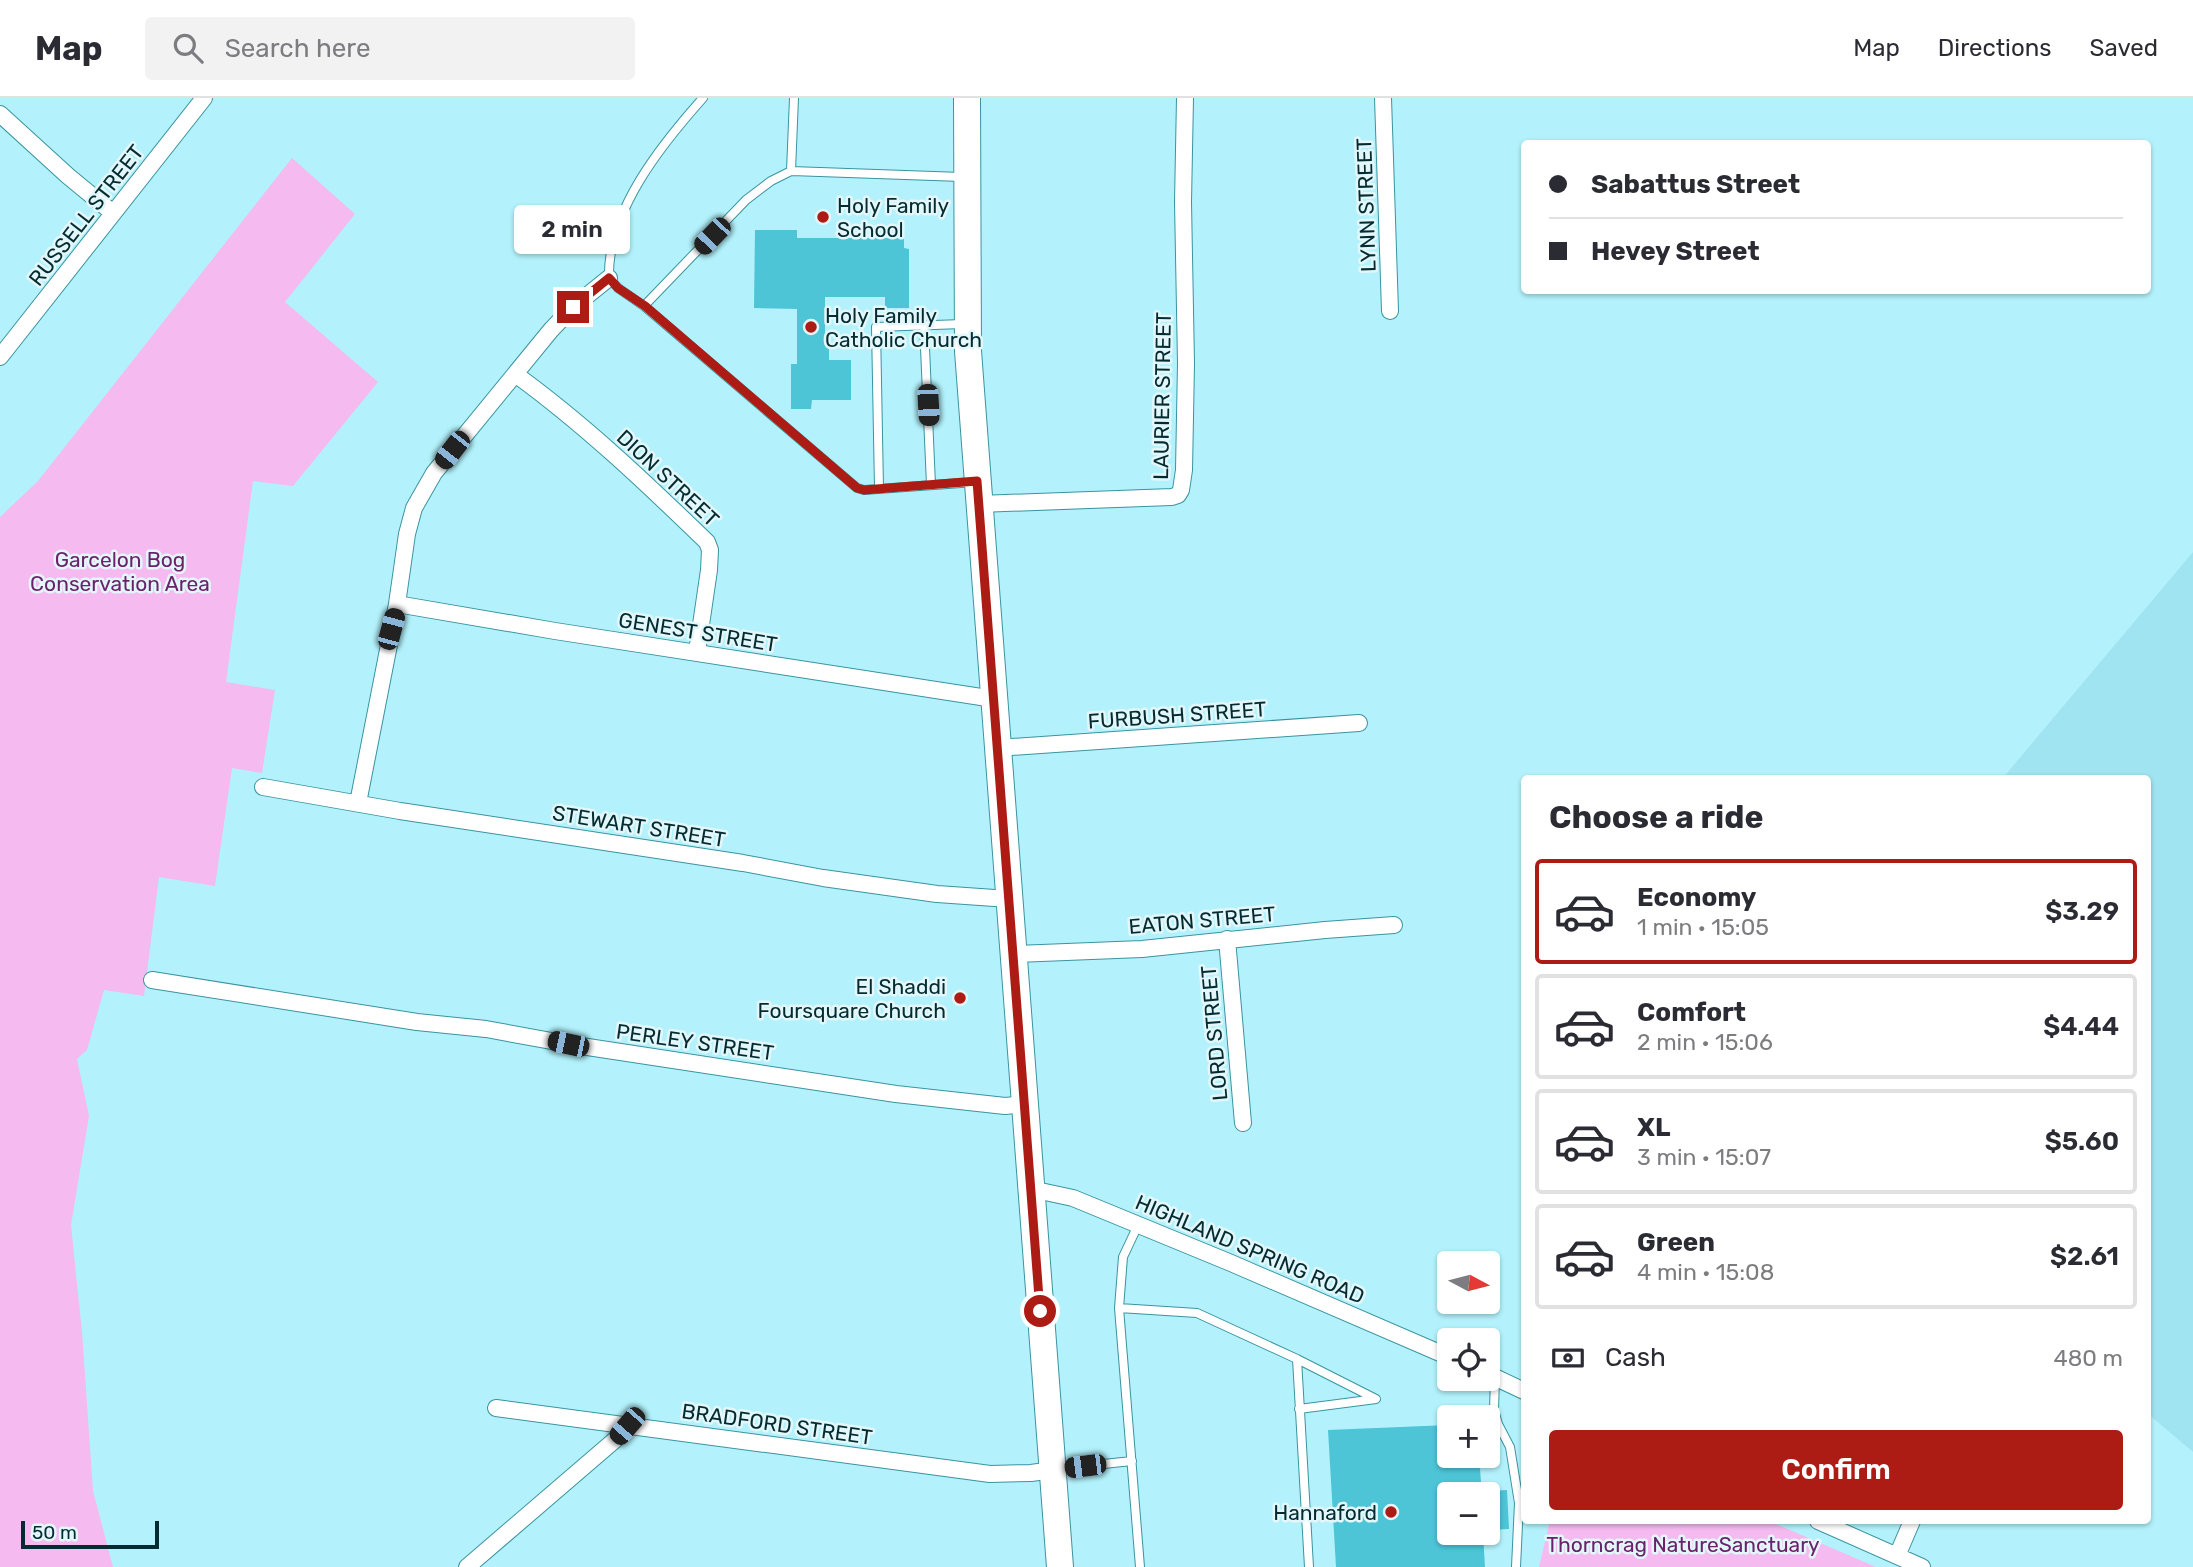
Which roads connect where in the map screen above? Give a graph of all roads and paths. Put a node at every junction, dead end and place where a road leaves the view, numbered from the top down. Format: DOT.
graph roads {
  1 [pos="204,98"];
  2 [pos="703,98"];
  3 [pos="794,98"];
  4 [pos="967,98"];
  5 [pos="1185,98"];
  6 [pos="1383,98"];
  7 [pos="0,114"];
  8 [pos="791,171"];
  9 [pos="966,178"];
  10 [pos="113,213"];
  11 [pos="609,278"];
  12 [pos="645,306"];
  13 [pos="1390,311"];
  14 [pos="967,323"];
  15 [pos="924,325"];
  16 [pos="0,357"];
  17 [pos="515,374"];
  18 [pos="931,485"];
  19 [pos="879,489"];
  20 [pos="978,493"];
  21 [pos="397,604"];
  22 [pos="697,652"];
  23 [pos="994,699"];
  24 [pos="1359,723"];
  25 [pos="997,748"];
  26 [pos="263,787"];
  27 [pos="358,803"];
  28 [pos="1009,899"];
  29 [pos="1394,925"];
  30 [pos="1227,939"];
  31 [pos="1013,954"];
  32 [pos="152,980"];
  33 [pos="1025,1104"];
  34 [pos="1243,1123"];
  35 [pos="1031,1189"];
  36 [pos="1138,1225"];
  37 [pos="1119,1308"];
  38 [pos="1437,1352"];
  39 [pos="1297,1359"];
  40 [pos="1500,1380"];
  41 [pos="1521,1390"];
  42 [pos="1492,1391"];
  43 [pos="496,1408"];
  44 [pos="1299,1409"];
  45 [pos="627,1426"];
  46 [pos="1132,1461"];
  47 [pos="1053,1470"];
  48 [pos="1825,1524"];
  49 [pos="1911,1524"];
  50 [pos="1897,1556"];
  51 [pos="471,1566"];
  52 [pos="1060,1567"];
  53 [pos="1140,1567"];
  54 [pos="1309,1567"];
  55 [pos="1516,1567"];
  56 [pos="1922,1567"];
  1 -- 10 [label="street, RUSSELL STREET"];
  2 -- 11 [label="lane"];
  3 -- 8 [label="lane"];
  4 -- 9 [label="main road"];
  5 -- 20 [label="street, LAURIER STREET"];
  6 -- 13 [label="street, LYNN STREET"];
  7 -- 10 [label="street"];
  8 -- 9 [label="lane"];
  8 -- 12 [label="lane"];
  9 -- 14 [label="main road"];
  10 -- 16 [label="street, RUSSELL STREET"];
  11 -- 12 [label="lane"];
  11 -- 17 [label="street"];
  12 -- 19 [label="lane"];
  14 -- 15 [label="lane"];
  14 -- 20 [label="main road"];
  15 -- 18 [label="lane"];
  15 -- 19 [label="lane"];
  17 -- 21 [label="street"];
  17 -- 22 [label="street, DION STREET"];
  18 -- 19 [label="lane"];
  18 -- 20 [label="lane"];
  20 -- 23 [label="main road"];
  21 -- 22 [label="street, GENEST STREET"];
  21 -- 27 [label="street"];
  22 -- 23 [label="street, GENEST STREET"];
  23 -- 25 [label="main road"];
  24 -- 25 [label="street, FURBUSH STREET"];
  25 -- 28 [label="main road"];
  26 -- 27 [label="street, STEWART STREET"];
  27 -- 28 [label="street, STEWART STREET"];
  28 -- 31 [label="main road"];
  29 -- 30 [label="street, EATON STREET"];
  30 -- 31 [label="street, EATON STREET"];
  30 -- 34 [label="street, LORD STREET"];
  31 -- 33 [label="main road"];
  32 -- 33 [label="street, PERLEY STREET"];
  33 -- 35 [label="main road"];
  35 -- 36 [label="street, HIGHLAND SPRING ROAD"];
  35 -- 47 [label="main road"];
  36 -- 37 [label="lane"];
  36 -- 38 [label="street, HIGHLAND SPRING ROAD"];
  37 -- 39 [label="lane"];
  37 -- 46 [label="lane"];
  39 -- 44 [label="lane"];
  39 -- 44 [label="lane"];
  40 -- 41 [label="street"];
  42 -- 55 [label="lane"];
  43 -- 45 [label="street, BRADFORD STREET"];
  44 -- 54 [label="lane"];
  45 -- 47 [label="street, BRADFORD STREET"];
  45 -- 51 [label="street"];
  46 -- 47 [label="lane"];
  46 -- 53 [label="lane"];
  47 -- 52 [label="main road"];
  48 -- 50 [label="street"];
  49 -- 50 [label="street"];
  50 -- 56 [label="street"];
}
